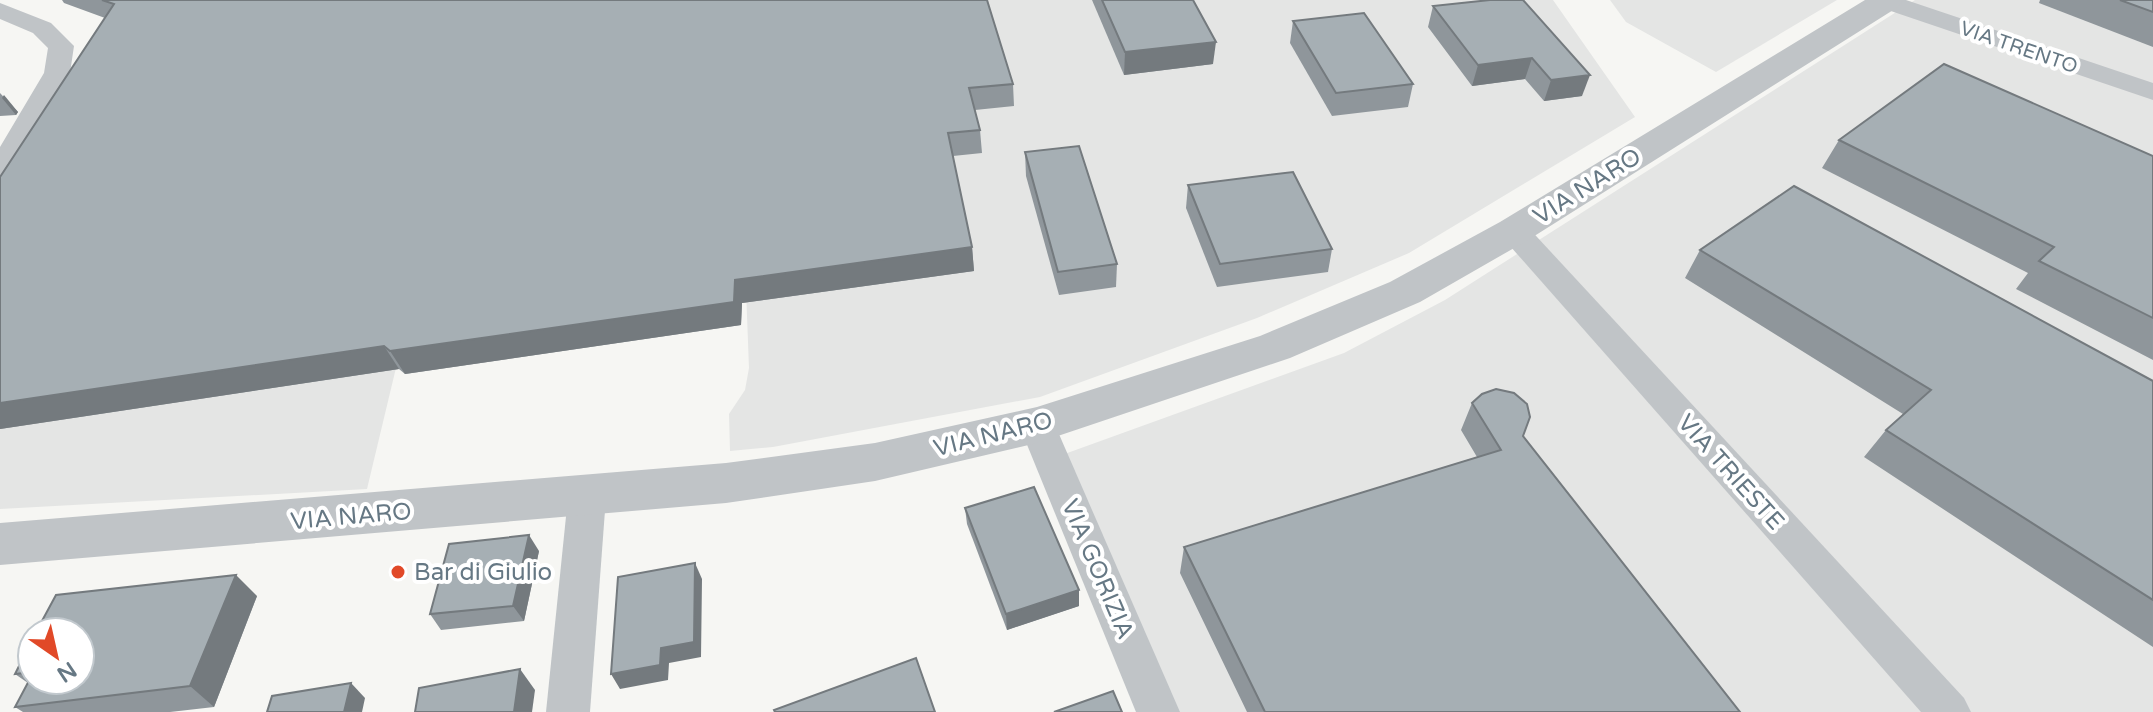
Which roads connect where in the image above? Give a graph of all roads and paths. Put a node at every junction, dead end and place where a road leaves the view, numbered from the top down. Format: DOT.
graph roads {
  1 [pos="1886,0"];
  2 [pos="0,10"];
  3 [pos="2153,92"];
  4 [pos="0,171"];
  5 [pos="1514,231"];
  6 [pos="1037,425"];
  7 [pos="587,497"];
  8 [pos="0,544"];
  9 [pos="568,712"];
  10 [pos="1158,712"];
  11 [pos="1949,712"];
  1 -- 3 [label="street, VIA TRENTO"];
  1 -- 5 [label="street, VIA NARO"];
  2 -- 4 [label="street"];
  5 -- 6 [label="street, VIA NARO"];
  5 -- 11 [label="street, VIA TRIESTE"];
  6 -- 7 [label="street, VIA NARO"];
  6 -- 10 [label="street, VIA GORIZIA"];
  7 -- 8 [label="street, VIA NARO"];
  7 -- 9 [label="street"];
}
